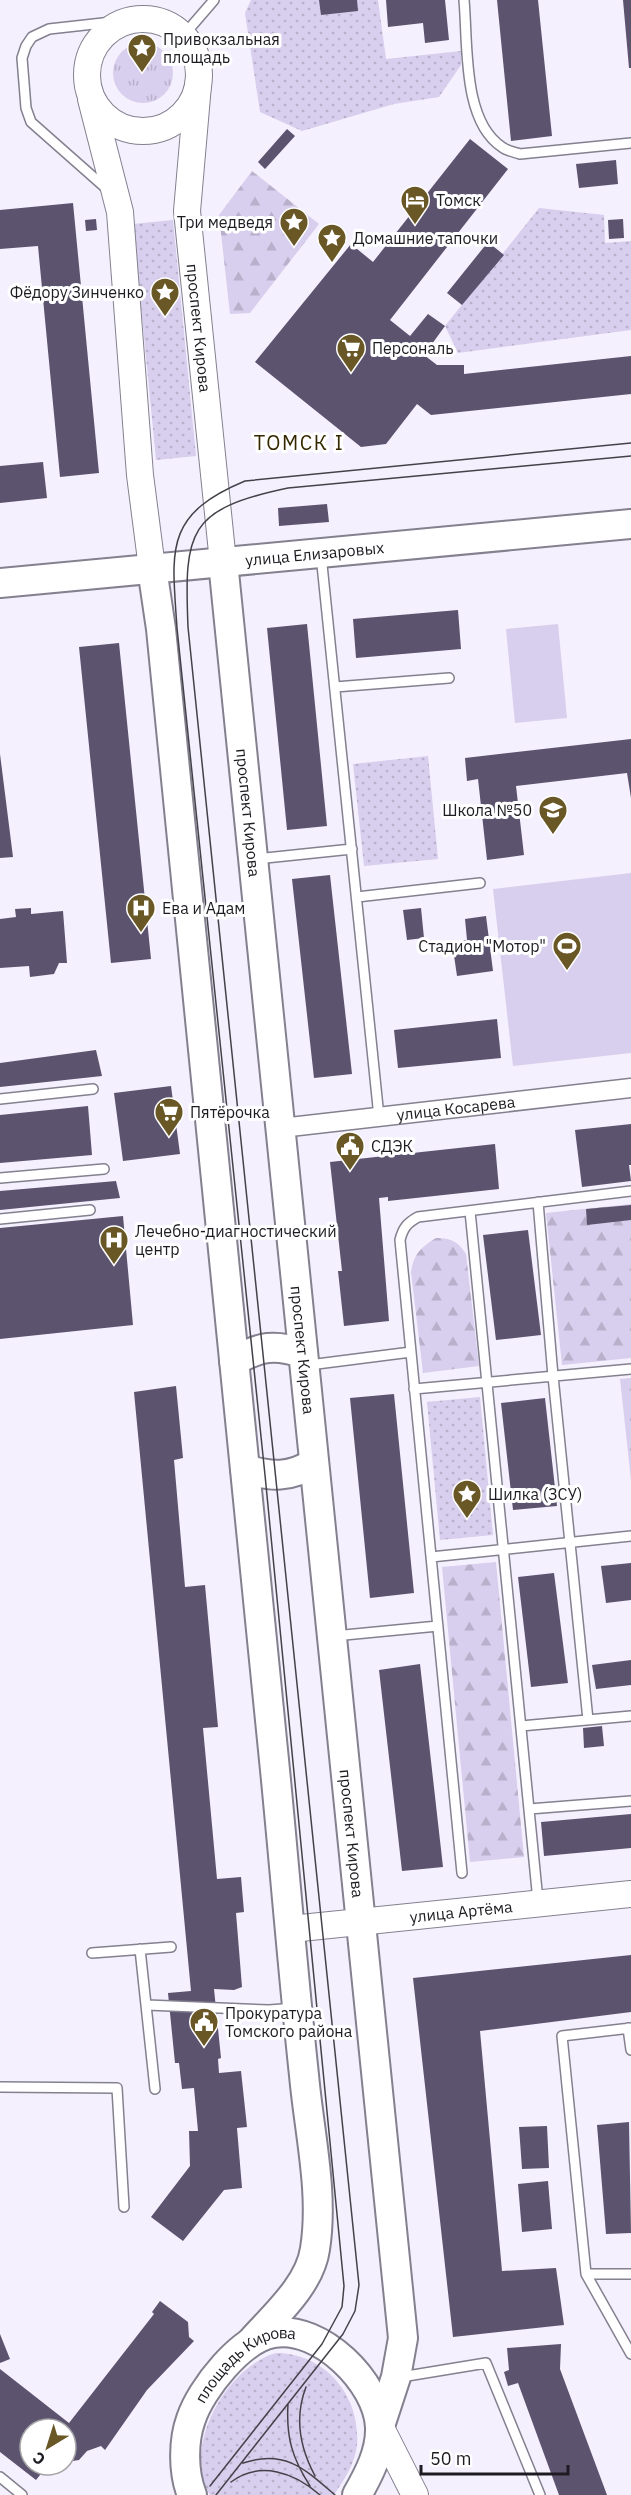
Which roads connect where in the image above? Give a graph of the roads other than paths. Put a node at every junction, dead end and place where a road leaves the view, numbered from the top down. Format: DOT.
graph roads {
  1 [pos="214,0"];
  2 [pos="464,0"];
  3 [pos="130,20"];
  4 [pos="183,36"];
  5 [pos="198,86"];
  6 [pos="91,99"];
  7 [pos="631,143"];
  8 [pos="115,195"];
  9 [pos="631,524"];
  10 [pos="321,553"];
  11 [pos="224,562"];
  12 [pos="152,568"];
  13 [pos="0,583"];
  14 [pos="449,678"];
  15 [pos="335,687"];
  16 [pos="352,849"];
  17 [pos="254,860"];
  18 [pos="480,883"];
  19 [pos="357,897"];
  20 [pos="631,1088"];
  21 [pos="93,1089"];
  22 [pos="0,1099"];
  23 [pos="379,1117"];
  24 [pos="281,1128"];
  25 [pos="104,1169"];
  26 [pos="0,1178"];
  27 [pos="631,1191"];
  28 [pos="538,1202"];
  29 [pos="90,1210"];
  30 [pos="470,1211"];
  31 [pos="0,1219"];
  32 [pos="411,1353"];
  33 [pos="304,1359"];
  34 [pos="234,1361"];
  35 [pos="631,1369"];
  36 [pos="553,1376"];
  37 [pos="487,1382"];
  38 [pos="414,1389"];
  39 [pos="314,1463"];
  40 [pos="245,1468"];
  41 [pos="631,1536"];
  42 [pos="570,1542"];
  43 [pos="503,1549"];
  44 [pos="431,1557"];
  45 [pos="438,1626"];
  46 [pos="332,1636"];
  47 [pos="631,1716"];
  48 [pos="588,1720"];
  49 [pos="521,1726"];
  50 [pos="631,1801"];
  51 [pos="529,1809"];
  52 [pos="462,1873"];
  53 [pos="631,1894"];
  54 [pos="538,1904"];
  55 [pos="360,1922"];
  56 [pos="291,1929"];
  57 [pos="171,1947"];
  58 [pos="140,1949"];
  59 [pos="92,1953"];
  60 [pos="147,2005"];
  61 [pos="297,2008"];
  62 [pos="630,2028"];
  63 [pos="631,2050"];
  64 [pos="0,2087"];
  65 [pos="155,2089"];
  66 [pos="124,2207"];
  67 [pos="586,2274"];
  68 [pos="631,2274"];
  69 [pos="251,2342"];
  70 [pos="631,2354"];
  71 [pos="396,2377"];
  72 [pos="380,2426"];
  73 [pos="0,2477"];
  74 [pos="22,2495"];
  75 [pos="192,2495"];
  76 [pos="357,2495"];
  77 [pos="415,2495"];
  78 [pos="540,2495"];
  1 -- 4 [label="lane"];
  2 -- 7 [label="lane"];
  3 -- 4 [label="main road"];
  3 -- 6 [label="main road"];
  3 -- 8 [label="lane"];
  4 -- 5 [label="main road"];
  5 -- 6 [label="main road"];
  5 -- 11 [label="main road, проспект Кирова"];
  6 -- 8 [label="main road"];
  8 -- 12 [label="main road"];
  9 -- 10 [label="main road, улица Елизаровых"];
  10 -- 11 [label="main road, улица Елизаровых"];
  10 -- 15 [label="lane"];
  11 -- 12 [label="main road, улица Елизаровых"];
  11 -- 17 [label="main road, проспект Кирова"];
  12 -- 13 [label="main road, улица Елизаровых"];
  12 -- 34 [label="main road"];
  14 -- 15 [label="lane"];
  15 -- 16 [label="lane"];
  16 -- 17 [label="lane"];
  16 -- 19 [label="lane"];
  17 -- 24 [label="main road, проспект Кирова"];
  18 -- 19 [label="lane"];
  19 -- 23 [label="lane"];
  20 -- 23 [label="street, улица Косарева"];
  21 -- 22 [label="lane"];
  23 -- 24 [label="street, улица Косарева"];
  24 -- 33 [label="main road, проспект Кирова"];
  25 -- 26 [label="lane"];
  27 -- 28 [label="lane"];
  28 -- 30 [label="lane"];
  28 -- 36 [label="lane"];
  29 -- 31 [label="lane"];
  30 -- 32 [label="lane"];
  30 -- 37 [label="lane"];
  32 -- 33 [label="lane"];
  32 -- 38 [label="lane"];
  33 -- 34 [label="main road"];
  33 -- 39 [label="main road, проспект Кирова"];
  34 -- 40 [label="main road"];
  35 -- 36 [label="lane"];
  36 -- 37 [label="lane"];
  36 -- 42 [label="lane"];
  37 -- 38 [label="lane"];
  37 -- 43 [label="lane"];
  38 -- 44 [label="lane"];
  39 -- 40 [label="main road"];
  39 -- 46 [label="main road, проспект Кирова"];
  40 -- 56 [label="main road"];
  41 -- 42 [label="lane"];
  42 -- 43 [label="lane"];
  42 -- 48 [label="lane"];
  43 -- 44 [label="lane"];
  43 -- 49 [label="lane"];
  44 -- 45 [label="lane"];
  45 -- 46 [label="lane"];
  45 -- 52 [label="lane"];
  46 -- 55 [label="main road, проспект Кирова"];
  47 -- 48 [label="lane"];
  48 -- 49 [label="lane"];
  49 -- 51 [label="lane"];
  50 -- 51 [label="lane"];
  51 -- 54 [label="lane"];
  53 -- 54 [label="main road, улица Артёма"];
  54 -- 55 [label="main road, улица Артёма"];
  55 -- 56 [label="main road, улица Артёма"];
  55 -- 71 [label="main road, проспект Кирова"];
  56 -- 61 [label="main road"];
  57 -- 58 [label="lane"];
  58 -- 59 [label="lane"];
  58 -- 60 [label="lane"];
  60 -- 61 [label="lane"];
  60 -- 65 [label="lane"];
  61 -- 69 [label="main road"];
  62 -- 63 [label="lane"];
  62 -- 67 [label="lane"];
  64 -- 66 [label="lane"];
  67 -- 68 [label="lane"];
  67 -- 70 [label="lane"];
  69 -- 72 [label="main road, площадь Кирова"];
  69 -- 75 [label="main road, площадь Кирова"];
  71 -- 72 [label="main road, проспект Кирова"];
  71 -- 78 [label="lane"];
  72 -- 76 [label="main road, площадь Кирова"];
  72 -- 77 [label="main road"];
  73 -- 74 [label="lane"];
}
